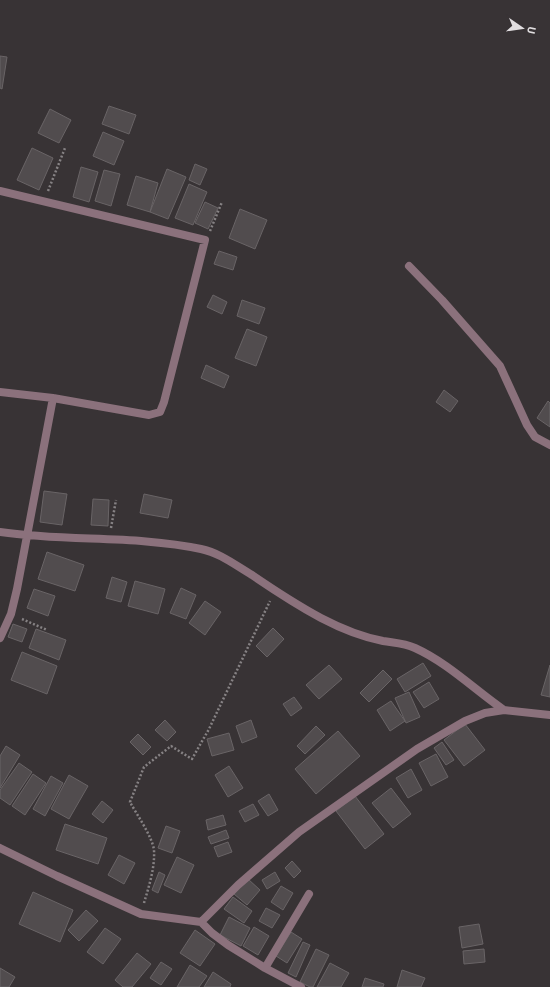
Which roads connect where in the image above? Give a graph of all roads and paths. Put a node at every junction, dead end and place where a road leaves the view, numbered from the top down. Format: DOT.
graph roads {
  1 [pos="65,148"];
  2 [pos="0,191"];
  3 [pos="44,200"];
  4 [pos="222,202"];
  5 [pos="205,240"];
  6 [pos="409,266"];
  7 [pos="0,392"];
  8 [pos="53,398"];
  9 [pos="550,445"];
  10 [pos="116,500"];
  11 [pos="0,532"];
  12 [pos="28,536"];
  13 [pos="108,540"];
  14 [pos="275,590"];
  15 [pos="11,614"];
  16 [pos="47,630"];
  17 [pos="0,638"];
  18 [pos="504,710"];
  19 [pos="550,715"];
  20 [pos="0,848"];
  21 [pos="309,894"];
  22 [pos="141,914"];
  23 [pos="201,922"];
  24 [pos="265,968"];
  25 [pos="301,987"];
  1 -- 3 [label="path"];
  2 -- 3 [label="street"];
  3 -- 5 [label="street"];
  4 -- 5 [label="path"];
  5 -- 8 [label="street"];
  6 -- 9 [label="street"];
  7 -- 8 [label="street"];
  8 -- 12 [label="street"];
  10 -- 13 [label="path"];
  11 -- 12 [label="street"];
  12 -- 13 [label="street"];
  12 -- 15 [label="street"];
  13 -- 14 [label="street"];
  14 -- 18 [label="street"];
  14 -- 22 [label="path"];
  15 -- 16 [label="path"];
  15 -- 17 [label="street"];
  18 -- 19 [label="street"];
  18 -- 23 [label="street"];
  20 -- 22 [label="street"];
  21 -- 24 [label="street"];
  22 -- 23 [label="street"];
  23 -- 24 [label="street"];
  24 -- 25 [label="street"];
}
